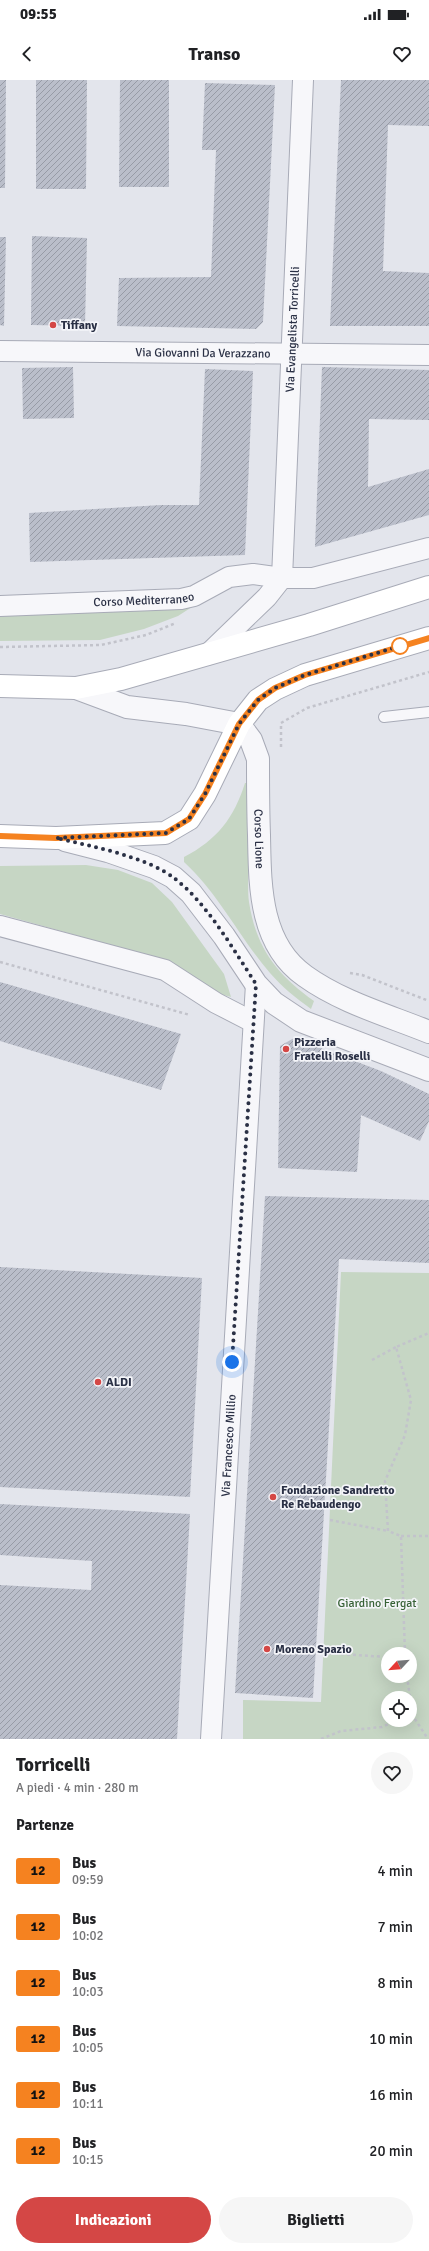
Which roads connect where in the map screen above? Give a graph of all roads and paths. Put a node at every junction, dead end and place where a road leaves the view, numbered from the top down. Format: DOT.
graph roads {
  1 [pos="303,80"];
  2 [pos="0,352"];
  3 [pos="290,353"];
  4 [pos="429,355"];
  5 [pos="429,548"];
  6 [pos="282,578"];
  7 [pos="429,587"];
  8 [pos="0,606"];
  9 [pos="429,638"];
  10 [pos="207,655"];
  11 [pos="429,672"];
  12 [pos="0,686"];
  13 [pos="76,688"];
  14 [pos="307,708"];
  15 [pos="429,712"];
  16 [pos="384,717"];
  17 [pos="239,724"];
  18 [pos="0,836"];
  19 [pos="56,838"];
  20 [pos="0,926"];
  21 [pos="0,962"];
  22 [pos="348,973"];
  23 [pos="256,984"];
  24 [pos="429,1001"];
  25 [pos="191,1016"];
  26 [pos="253,1022"];
  27 [pos="429,1032"];
  28 [pos="429,1070"];
  29 [pos="429,1333"];
  30 [pos="396,1347"];
  31 [pos="372,1360"];
  32 [pos="330,1520"];
  33 [pos="388,1531"];
  34 [pos="401,1536"];
  35 [pos="429,1536"];
  36 [pos="405,1647"];
  37 [pos="324,1653"];
  38 [pos="381,1657"];
  39 [pos="417,1723"];
  40 [pos="382,1727"];
  41 [pos="211,1739"];
  42 [pos="321,1739"];
  43 [pos="428,1739"];
  1 -- 3 [label="street, Via Evangelista Torricelli"];
  2 -- 3 [label="street, Via Giovanni Da Verazzano"];
  3 -- 4 [label="street, Via Giovanni Da Verazzano"];
  3 -- 6 [label="street, Via Evangelista Torricelli"];
  5 -- 6 [label="street, Corso Mediterraneo"];
  6 -- 8 [label="street, Corso Mediterraneo"];
  6 -- 10 [label="street"];
  7 -- 10 [label="main road"];
  9 -- 17 [label="main road"];
  10 -- 13 [label="main road"];
  11 -- 14 [label="path"];
  12 -- 13 [label="main road"];
  13 -- 17 [label="street"];
  15 -- 16 [label="lane"];
  17 -- 19 [label="main road"];
  17 -- 27 [label="street, Corso Lione"];
  18 -- 19 [label="main road"];
  19 -- 23 [label="street"];
  20 -- 26 [label="street"];
  21 -- 25 [label="path"];
  22 -- 24 [label="path"];
  23 -- 26 [label="street, Via Francesco Millio"];
  23 -- 28 [label="street"];
  26 -- 41 [label="street, Via Francesco Millio"];
  29 -- 30 [label="path"];
  30 -- 31 [label="path"];
  30 -- 33 [label="path"];
  32 -- 33 [label="path"];
  33 -- 34 [label="path"];
  34 -- 35 [label="path"];
  34 -- 36 [label="path"];
  37 -- 38 [label="path"];
  39 -- 43 [label="path"];
  40 -- 42 [label="path"];
}
